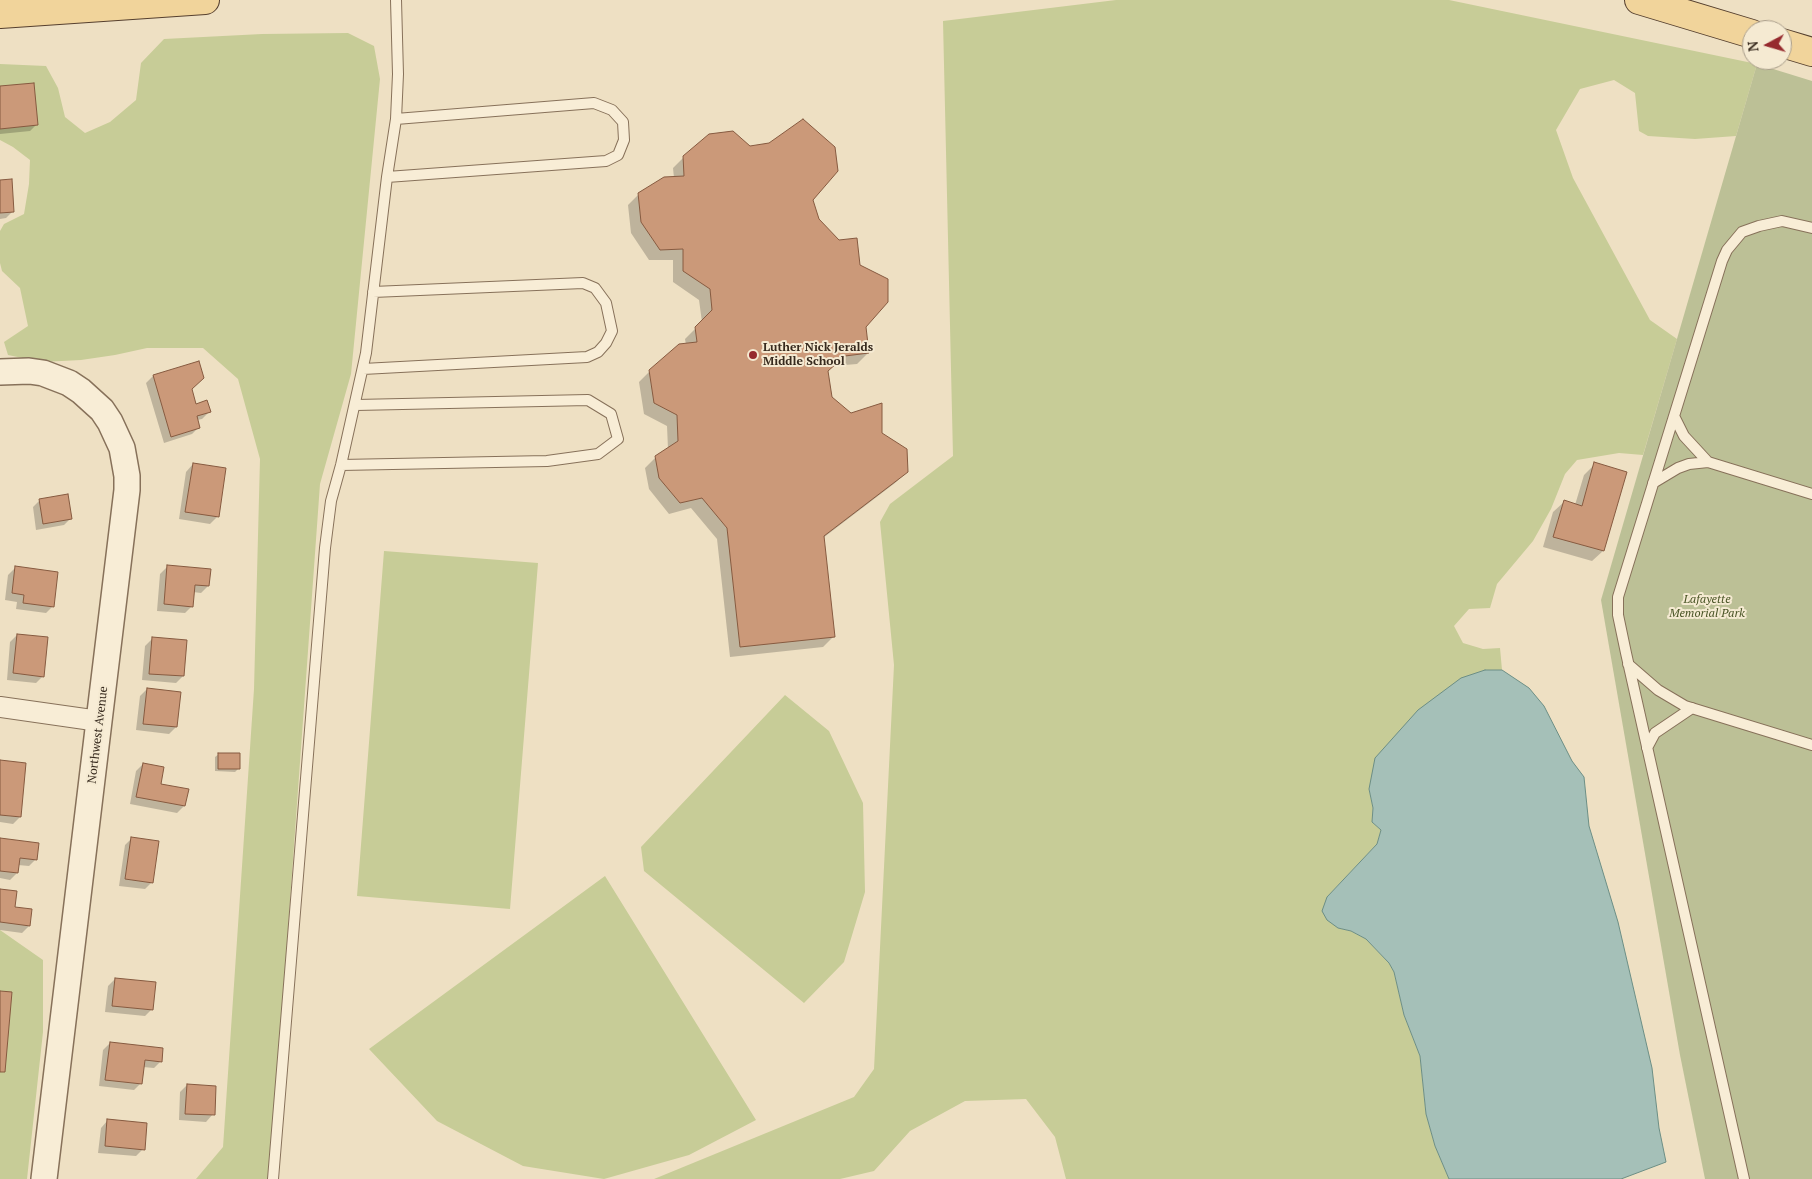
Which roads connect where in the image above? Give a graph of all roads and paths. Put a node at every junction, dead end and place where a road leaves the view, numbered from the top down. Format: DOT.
graph roads {
  1 [pos="205,0"];
  2 [pos="396,0"];
  3 [pos="1639,0"];
  4 [pos="0,14"];
  5 [pos="1742,31"];
  6 [pos="1792,46"];
  7 [pos="1812,52"];
  8 [pos="396,119"];
  9 [pos="387,177"];
  10 [pos="1812,228"];
  11 [pos="373,292"];
  12 [pos="363,369"];
  13 [pos="0,372"];
  14 [pos="356,405"];
  15 [pos="1674,416"];
  16 [pos="1708,462"];
  17 [pos="341,465"];
  18 [pos="1653,483"];
  19 [pos="1812,494"];
  20 [pos="1628,664"];
  21 [pos="0,707"];
  22 [pos="1692,708"];
  23 [pos="100,721"];
  24 [pos="1812,745"];
  25 [pos="1647,748"];
  26 [pos="44,1179"];
  27 [pos="273,1179"];
  28 [pos="1745,1179"];
  1 -- 4 [label="main road"];
  2 -- 8 [label="lane"];
  3 -- 5 [label="main road"];
  6 -- 7 [label="main road"];
  8 -- 9 [label="lane"];
  8 -- 9 [label="lane"];
  9 -- 11 [label="lane"];
  10 -- 15 [label="lane"];
  11 -- 12 [label="lane"];
  11 -- 12 [label="lane"];
  12 -- 14 [label="lane"];
  13 -- 23 [label="street, Northwest Avenue"];
  14 -- 17 [label="lane"];
  14 -- 17 [label="lane"];
  15 -- 16 [label="lane"];
  15 -- 18 [label="lane"];
  16 -- 18 [label="lane"];
  16 -- 19 [label="lane"];
  17 -- 27 [label="lane"];
  18 -- 20 [label="lane"];
  20 -- 22 [label="lane"];
  20 -- 25 [label="lane"];
  21 -- 23 [label="street"];
  22 -- 24 [label="lane"];
  22 -- 25 [label="lane"];
  23 -- 26 [label="street, Northwest Avenue"];
  25 -- 28 [label="lane"];
}
